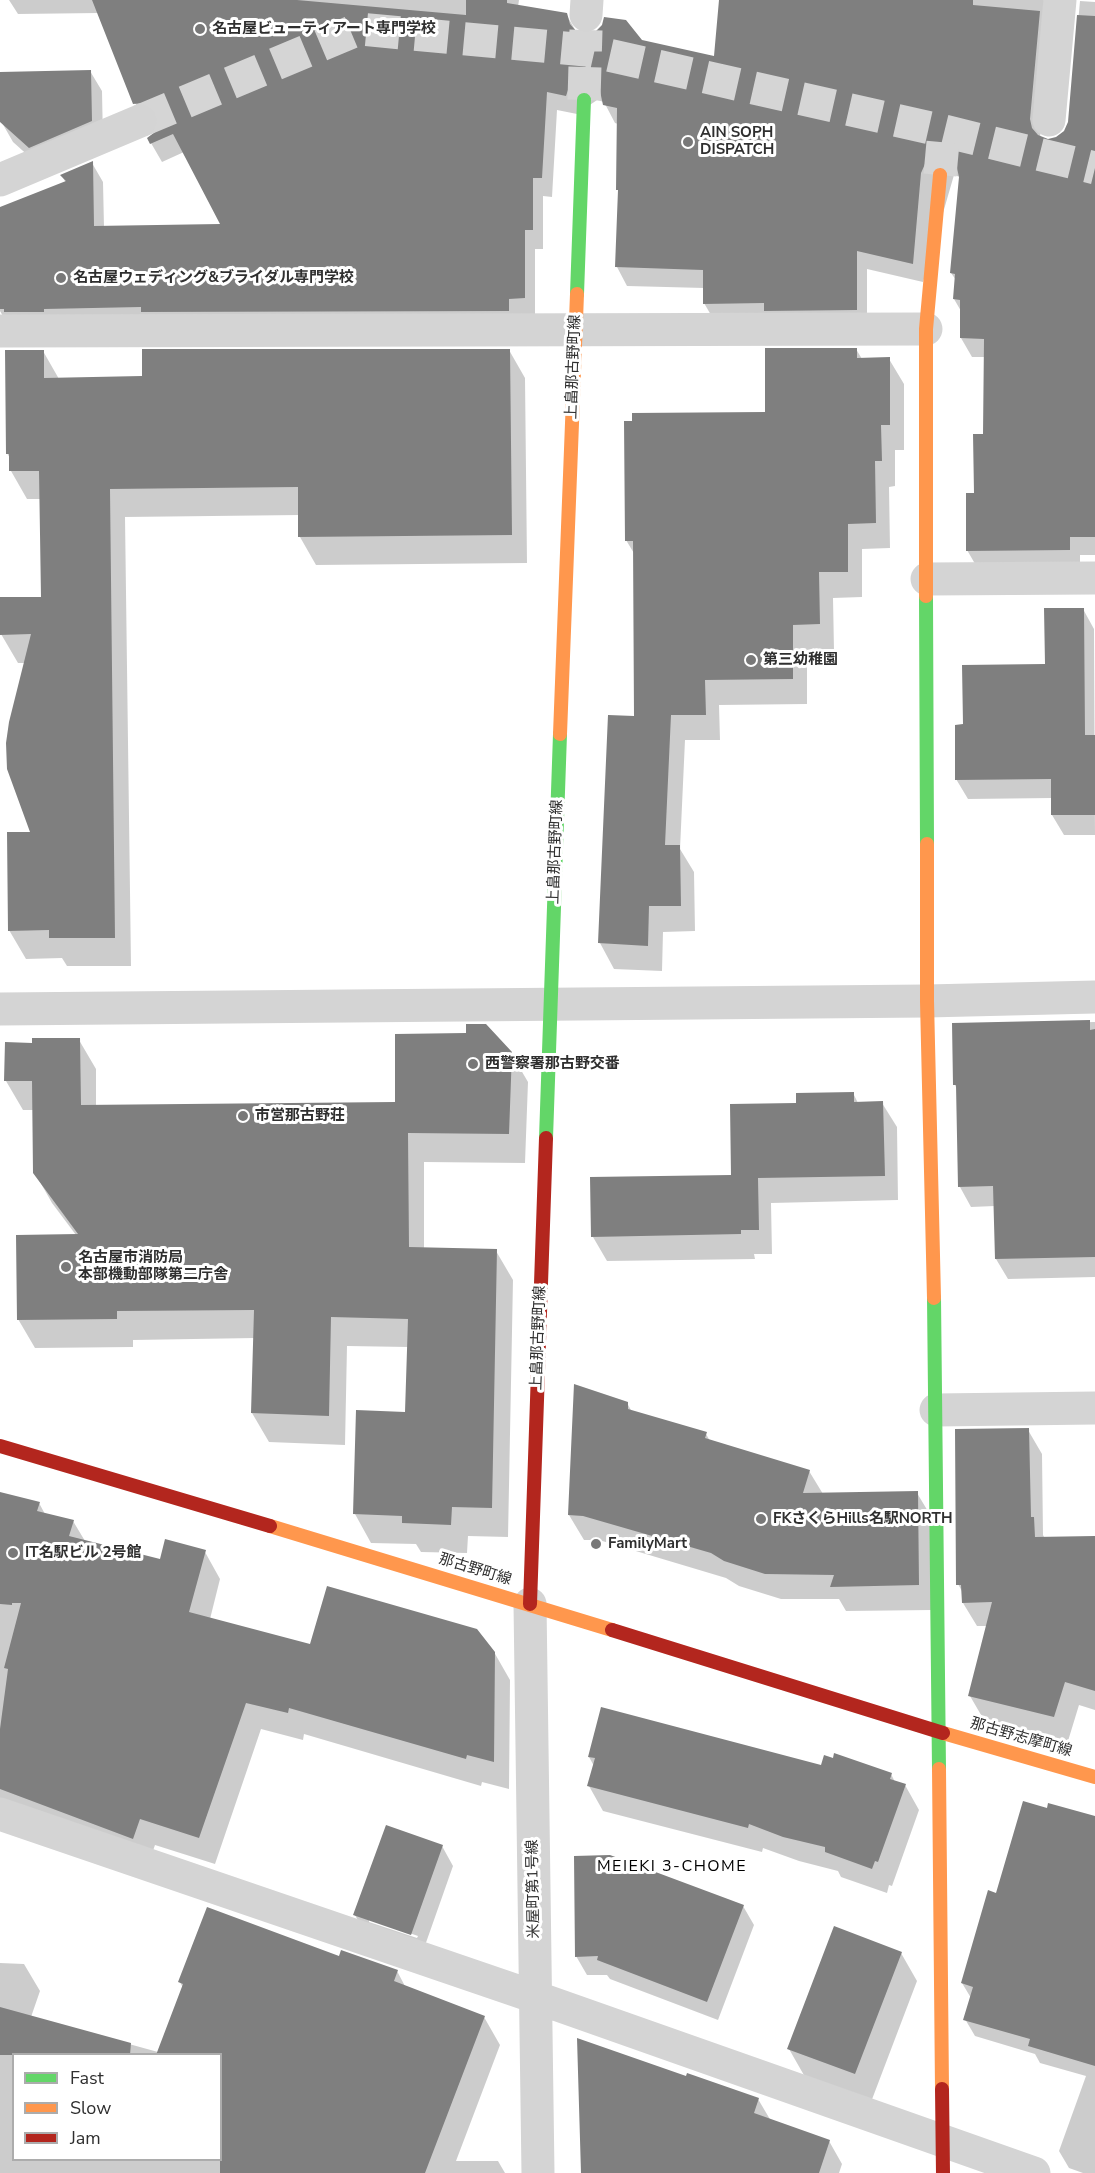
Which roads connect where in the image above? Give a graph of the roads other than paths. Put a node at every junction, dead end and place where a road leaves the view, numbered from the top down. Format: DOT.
graph roads {
  1 [pos="1060,0"];
  2 [pos="584,100"];
  3 [pos="1049,120"];
  4 [pos="140,121"];
  5 [pos="940,175"];
  6 [pos="0,180"];
  7 [pos="926,329"];
  8 [pos="575,330"];
  9 [pos="0,331"];
  10 [pos="1095,578"];
  11 [pos="927,579"];
  12 [pos="1095,998"];
  13 [pos="927,1001"];
  14 [pos="550,1004"];
  15 [pos="0,1009"];
  16 [pos="1095,1408"];
  17 [pos="936,1410"];
  18 [pos="0,1446"];
  19 [pos="530,1604"];
  20 [pos="938,1732"];
  21 [pos="1095,1777"];
  22 [pos="0,1814"];
  23 [pos="535,1997"];
  24 [pos="943,2157"];
  25 [pos="538,2173"];
  26 [pos="1034,2173"];
  1 -- 3 [label="street"];
  2 -- 8 [label="street, 上畠那古野町線"];
  4 -- 6 [label="street"];
  5 -- 7 [label="street"];
  7 -- 8 [label="street"];
  7 -- 11 [label="street"];
  8 -- 9 [label="street"];
  8 -- 14 [label="street, 上畠那古野町線"];
  10 -- 11 [label="street"];
  11 -- 13 [label="street"];
  12 -- 13 [label="street"];
  13 -- 14 [label="street"];
  13 -- 17 [label="street"];
  14 -- 15 [label="street"];
  14 -- 19 [label="street, 上畠那古野町線"];
  16 -- 17 [label="street"];
  17 -- 20 [label="street"];
  18 -- 19 [label="street, 那古野町線"];
  19 -- 20 [label="street, 那古野町線"];
  19 -- 23 [label="street, 米屋町第1号線"];
  20 -- 21 [label="street, 那古野志摩町線"];
  20 -- 24 [label="street"];
  22 -- 23 [label="street"];
  23 -- 24 [label="street"];
  23 -- 25 [label="street, 米屋町第1号線"];
  24 -- 26 [label="street"];
}
